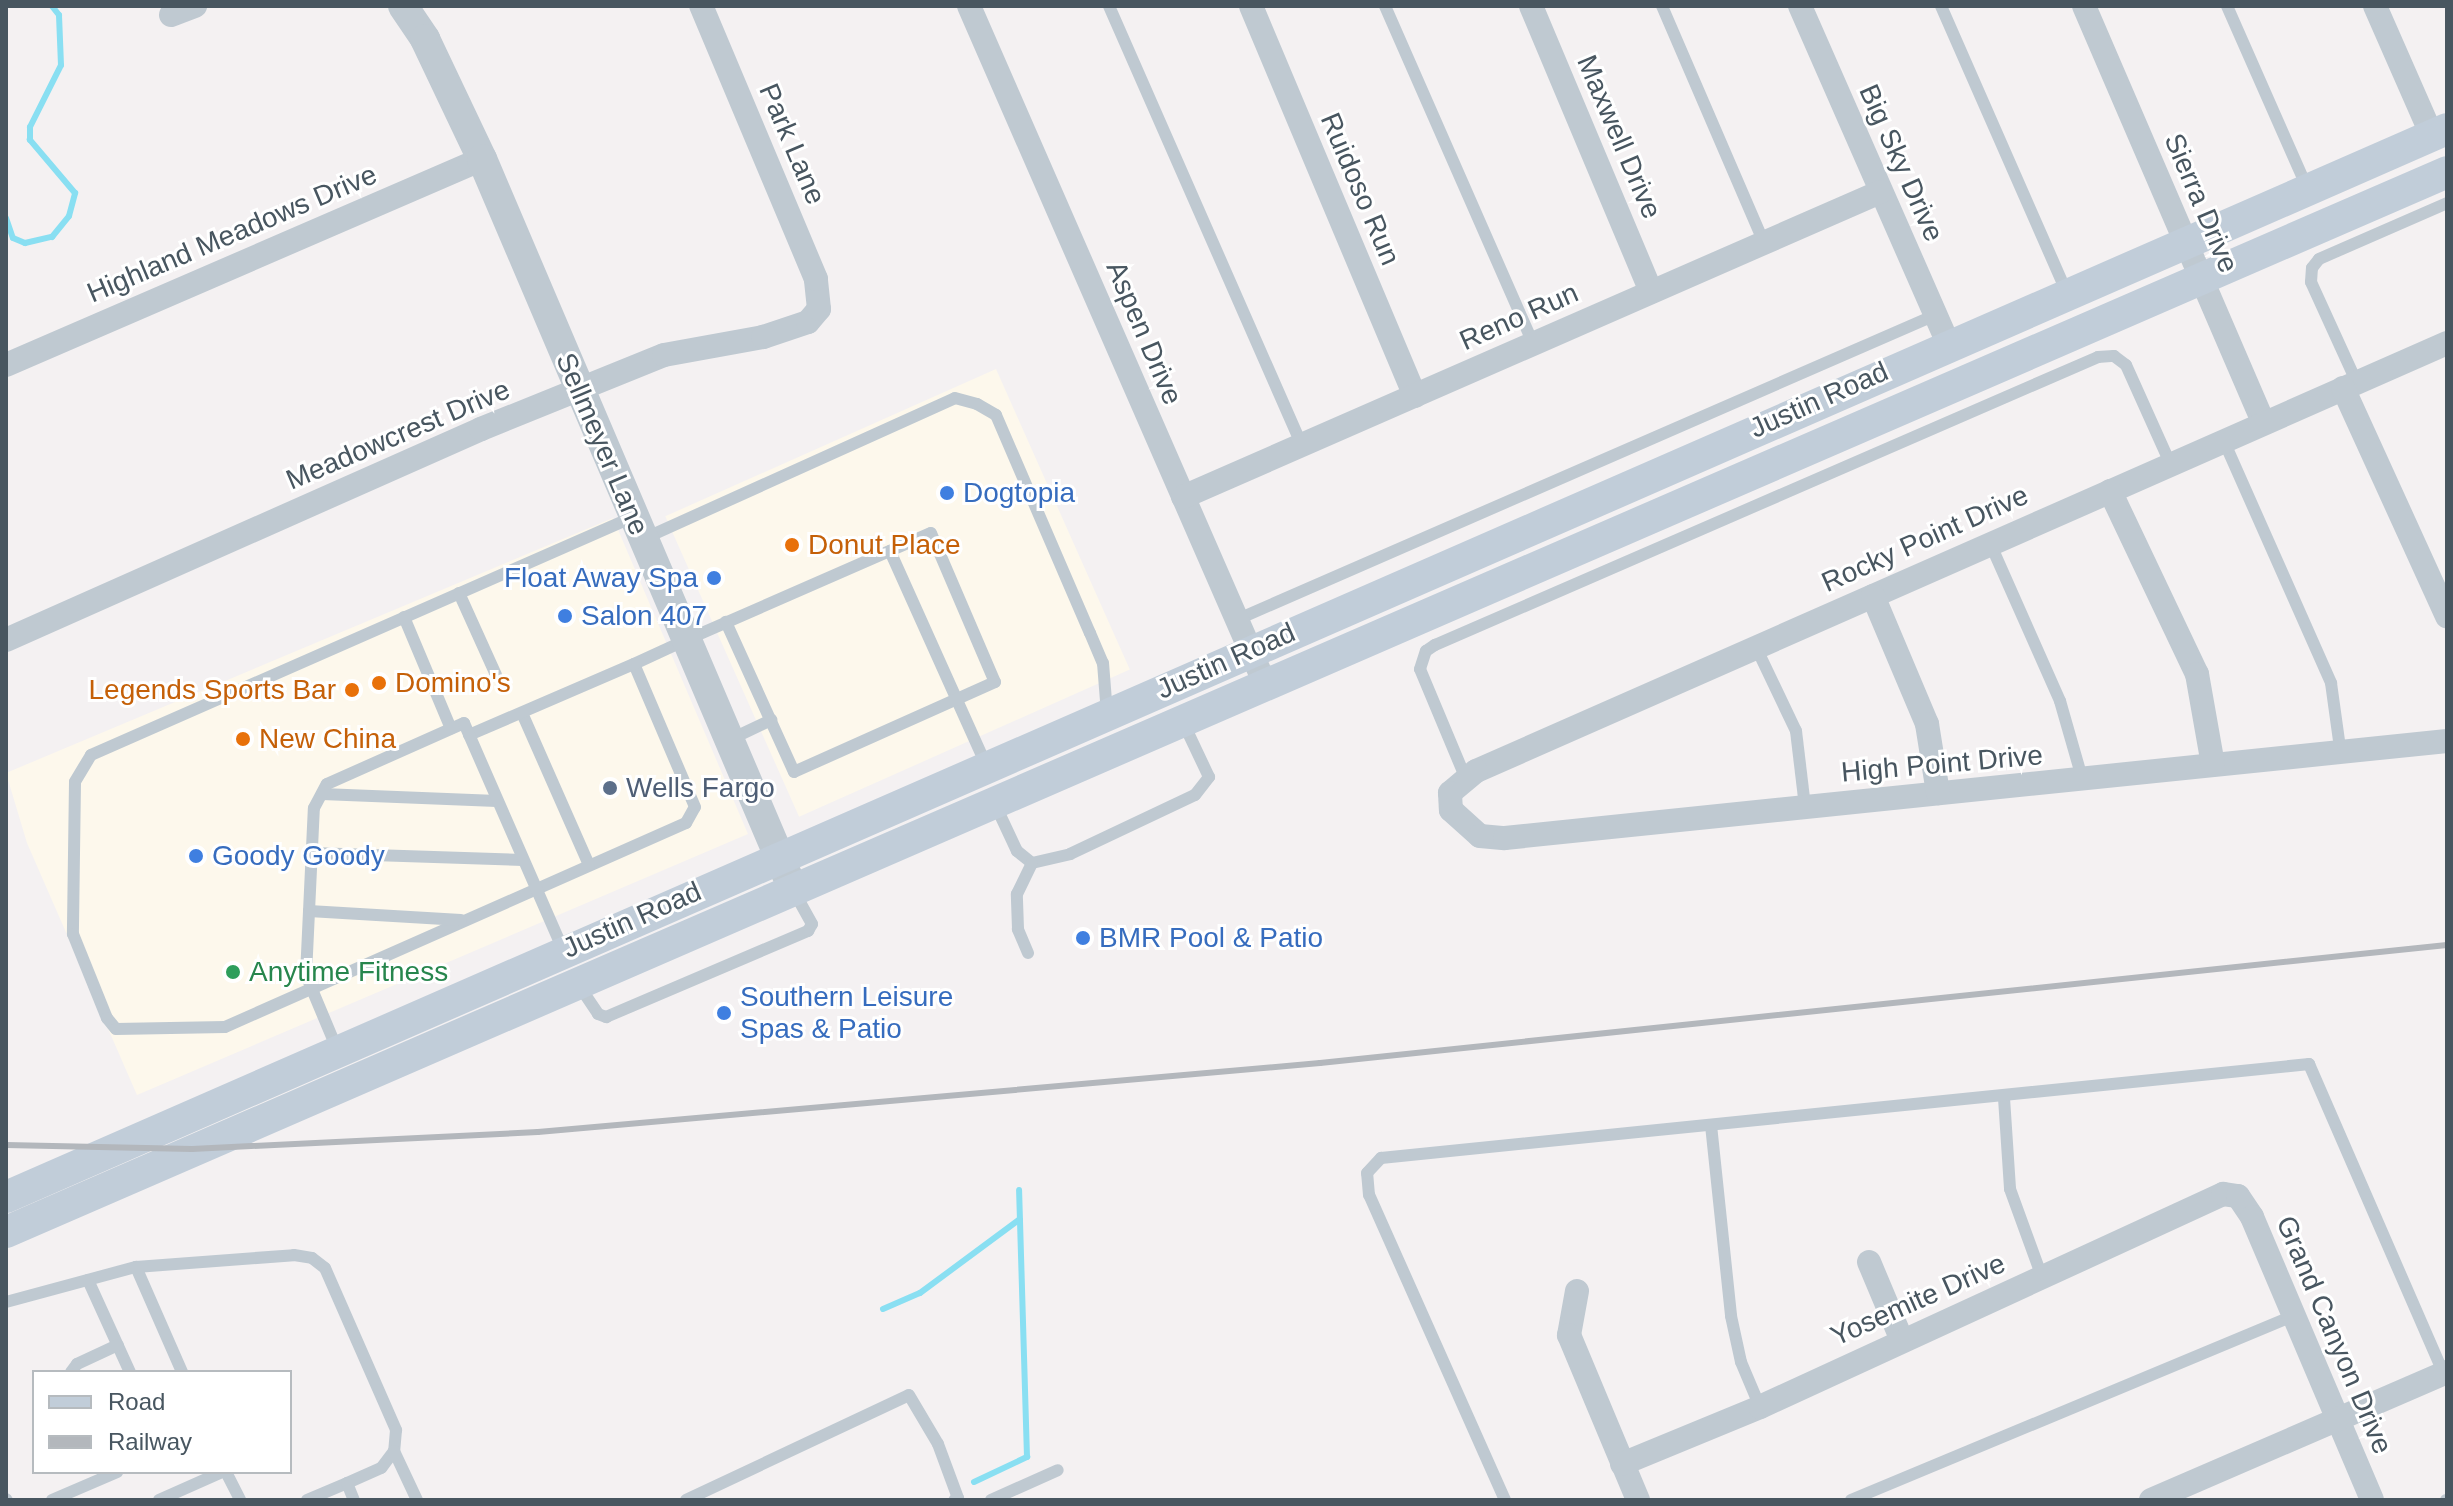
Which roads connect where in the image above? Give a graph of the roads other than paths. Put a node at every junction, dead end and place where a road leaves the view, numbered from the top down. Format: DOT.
graph roads {
  1 [pos="195,6"];
  2 [pos="403,6"];
  3 [pos="701,6"];
  4 [pos="969,6"];
  5 [pos="1109,6"];
  6 [pos="1251,6"];
  7 [pos="1385,6"];
  8 [pos="1531,6"];
  9 [pos="1662,6"];
  10 [pos="1800,6"];
  11 [pos="1941,6"];
  12 [pos="2084,6"];
  13 [pos="2227,6"];
  14 [pos="2375,6"];
  15 [pos="171,15"];
  16 [pos="2439,132"];
  17 [pos="482,159"];
  18 [pos="2447,172"];
  19 [pos="2308,190"];
  20 [pos="1880,192"];
  21 [pos="2447,203"];
  22 [pos="1764,243"];
  23 [pos="2185,244"];
  24 [pos="2200,279"];
  25 [pos="1651,292"];
  26 [pos="2067,293"];
  27 [pos="819,309"];
  28 [pos="1942,329"];
  29 [pos="1533,343"];
  30 [pos="2447,343"];
  31 [pos="6,365"];
  32 [pos="2350,385"];
  33 [pos="580,392"];
  34 [pos="1415,396"];
  35 [pos="2264,423"];
  36 [pos="2223,439"];
  37 [pos="1302,446"];
  38 [pos="2170,463"];
  39 [pos="2110,491"];
  40 [pos="1183,497"];
  41 [pos="638,528"];
  42 [pos="1990,543"];
  43 [pos="890,551"];
  44 [pos="459,593"];
  45 [pos="1873,596"];
  46 [pos="2447,616"];
  47 [pos="404,617"];
  48 [pos="1236,620"];
  49 [pos="726,622"];
  50 [pos="6,640"];
  51 [pos="686,640"];
  52 [pos="1755,645"];
  53 [pos="1250,650"];
  54 [pos="634,664"];
  55 [pos="496,675"];
  56 [pos="1265,684"];
  57 [pos="956,699"];
  58 [pos="522,713"];
  59 [pos="1107,714"];
  60 [pos="1182,719"];
  61 [pos="771,720"];
  62 [pos="451,729"];
  63 [pos="469,735"];
  64 [pos="729,740"];
  65 [pos="2447,741"];
  66 [pos="2340,748"];
  67 [pos="986,765"];
  68 [pos="2213,765"];
  69 [pos="1466,779"];
  70 [pos="2083,781"];
  71 [pos="1938,793"];
  72 [pos="322,794"];
  73 [pos="993,800"];
  74 [pos="497,801"];
  75 [pos="1805,807"];
  76 [pos="312,853"];
  77 [pos="778,855"];
  78 [pos="523,860"];
  79 [pos="1032,863"];
  80 [pos="589,865"];
  81 [pos="792,887"];
  82 [pos="536,889"];
  83 [pos="309,911"];
  84 [pos="466,920"];
  85 [pos="563,950"];
  86 [pos="1028,953"];
  87 [pos="576,982"];
  88 [pos="312,989"];
  89 [pos="337,1049"];
  90 [pos="2004,1098"];
  91 [pos="1711,1125"];
  92 [pos="2238,1196"];
  93 [pos="6,1197"];
  94 [pos="6,1232"];
  95 [pos="1869,1262"];
  96 [pos="136,1267"];
  97 [pos="2042,1277"];
  98 [pos="88,1280"];
  99 [pos="1577,1291"];
  100 [pos="6,1302"];
  101 [pos="2296,1315"];
  102 [pos="1901,1338"];
  103 [pos="118,1345"];
  104 [pos="72,1370"];
  105 [pos="129,1370"];
  106 [pos="181,1370"];
  107 [pos="2446,1373"];
  108 [pos="1760,1407"];
  109 [pos="2338,1419"];
  110 [pos="394,1451"];
  111 [pos="1622,1464"];
  112 [pos="1058,1470"];
  113 [pos="109,1474"];
  114 [pos="219,1474"];
  115 [pos="225,1474"];
  116 [pos="347,1483"];
  117 [pos="958,1499"];
  118 [pos="52,1500"];
  119 [pos="159,1500"];
  120 [pos="240,1500"];
  121 [pos="307,1500"];
  122 [pos="354,1500"];
  123 [pos="417,1500"];
  124 [pos="686,1500"];
  125 [pos="991,1500"];
  126 [pos="1505,1500"];
  127 [pos="1638,1500"];
  128 [pos="1851,1500"];
  129 [pos="2151,1500"];
  130 [pos="2372,1500"];
  1 -- 15 [label="street"];
  2 -- 17 [label="street, Sellmeyer Lane"];
  3 -- 27 [label="street, Park Lane"];
  4 -- 40 [label="street, Aspen Drive"];
  5 -- 37 [label="lane"];
  6 -- 34 [label="street, Ruidoso Run"];
  7 -- 29 [label="lane"];
  8 -- 25 [label="street, Maxwell Drive"];
  9 -- 22 [label="lane"];
  10 -- 20 [label="street, Big Sky Drive"];
  11 -- 26 [label="lane"];
  12 -- 23 [label="street, Sierra Drive"];
  13 -- 19 [label="lane"];
  14 -- 16 [label="street"];
  16 -- 19 [label="main road, Justin Road"];
  17 -- 31 [label="street, Highland Meadows Drive"];
  17 -- 33 [label="street, Sellmeyer Lane"];
  18 -- 24 [label="main road, Justin Road"];
  19 -- 23 [label="main road, Justin Road"];
  20 -- 22 [label="street, Reno Run"];
  20 -- 28 [label="street, Big Sky Drive"];
  21 -- 32 [label="lane"];
  22 -- 25 [label="street, Reno Run"];
  23 -- 24 [label="street, Sierra Drive"];
  23 -- 26 [label="main road, Justin Road"];
  24 -- 35 [label="street, Sierra Drive"];
  24 -- 56 [label="main road, Justin Road"];
  25 -- 29 [label="street, Reno Run"];
  26 -- 28 [label="main road, Justin Road"];
  27 -- 33 [label="street, Meadowcrest Drive"];
  28 -- 48 [label="lane"];
  28 -- 53 [label="main road, Justin Road"];
  29 -- 34 [label="street, Reno Run"];
  30 -- 32 [label="street, Rocky Point Drive"];
  32 -- 35 [label="street, Rocky Point Drive"];
  32 -- 46 [label="street"];
  33 -- 41 [label="street, Sellmeyer Lane"];
  33 -- 50 [label="street, Meadowcrest Drive"];
  34 -- 37 [label="street, Reno Run"];
  35 -- 36 [label="street, Rocky Point Drive"];
  36 -- 38 [label="street, Rocky Point Drive"];
  36 -- 66 [label="lane"];
  37 -- 40 [label="street, Reno Run"];
  38 -- 39 [label="street, Rocky Point Drive"];
  38 -- 69 [label="lane"];
  39 -- 42 [label="street, Rocky Point Drive"];
  39 -- 68 [label="street"];
  40 -- 48 [label="street, Aspen Drive"];
  41 -- 44 [label="lane"];
  41 -- 51 [label="street, Sellmeyer Lane"];
  41 -- 59 [label="lane"];
  42 -- 45 [label="street, Rocky Point Drive"];
  42 -- 70 [label="lane"];
  43 -- 49 [label="lane"];
  43 -- 57 [label="lane"];
  43 -- 57 [label="lane"];
  44 -- 47 [label="lane"];
  44 -- 55 [label="lane"];
  45 -- 52 [label="street, Rocky Point Drive"];
  45 -- 71 [label="street"];
  47 -- 62 [label="lane"];
  47 -- 88 [label="lane"];
  48 -- 53 [label="street, Aspen Drive"];
  49 -- 51 [label="lane"];
  49 -- 61 [label="lane"];
  51 -- 54 [label="lane"];
  51 -- 64 [label="street, Sellmeyer Lane"];
  52 -- 69 [label="street, Rocky Point Drive"];
  52 -- 75 [label="lane"];
  53 -- 56 [label="street, Aspen Drive"];
  53 -- 59 [label="main road, Justin Road"];
  54 -- 58 [label="lane"];
  54 -- 80 [label="lane"];
  56 -- 60 [label="main road, Justin Road"];
  57 -- 61 [label="lane"];
  57 -- 67 [label="lane"];
  58 -- 63 [label="lane"];
  58 -- 80 [label="lane"];
  59 -- 67 [label="main road, Justin Road"];
  59 -- 73 [label="main road"];
  60 -- 73 [label="main road, Justin Road"];
  60 -- 79 [label="lane"];
  61 -- 64 [label="lane"];
  62 -- 63 [label="lane"];
  62 -- 72 [label="lane"];
  63 -- 74 [label="lane"];
  64 -- 77 [label="street, Sellmeyer Lane"];
  65 -- 66 [label="street, High Point Drive"];
  66 -- 68 [label="street, High Point Drive"];
  67 -- 77 [label="main road, Justin Road"];
  68 -- 70 [label="street, High Point Drive"];
  69 -- 75 [label="street, High Point Drive"];
  70 -- 71 [label="street, High Point Drive"];
  71 -- 75 [label="street, High Point Drive"];
  72 -- 74 [label="lane"];
  72 -- 76 [label="lane"];
  73 -- 79 [label="lane"];
  73 -- 81 [label="main road, Justin Road"];
  74 -- 78 [label="lane"];
  76 -- 78 [label="lane"];
  76 -- 83 [label="lane"];
  77 -- 81 [label="street, Sellmeyer Lane"];
  77 -- 85 [label="main road, Justin Road"];
  78 -- 82 [label="lane"];
  79 -- 86 [label="lane"];
  80 -- 82 [label="lane"];
  81 -- 87 [label="main road, Justin Road"];
  81 -- 87 [label="lane"];
  82 -- 84 [label="lane"];
  82 -- 85 [label="lane"];
  83 -- 84 [label="lane"];
  83 -- 88 [label="lane"];
  84 -- 88 [label="lane"];
  85 -- 89 [label="main road, Justin Road"];
  87 -- 94 [label="main road, Justin Road"];
  88 -- 89 [label="lane"];
  89 -- 93 [label="main road, Justin Road"];
  90 -- 91 [label="lane"];
  90 -- 97 [label="lane"];
  90 -- 107 [label="lane"];
  91 -- 108 [label="lane"];
  91 -- 126 [label="lane"];
  92 -- 97 [label="street, Yosemite Drive"];
  92 -- 101 [label="street, Grand Canyon Drive"];
  95 -- 102 [label="street"];
  96 -- 98 [label="lane"];
  96 -- 106 [label="lane"];
  96 -- 110 [label="lane"];
  97 -- 102 [label="street, Yosemite Drive"];
  98 -- 100 [label="lane"];
  98 -- 103 [label="lane"];
  99 -- 111 [label="street"];
  101 -- 109 [label="street, Grand Canyon Drive"];
  101 -- 128 [label="lane"];
  102 -- 108 [label="street, Yosemite Drive"];
  103 -- 104 [label="lane"];
  103 -- 105 [label="lane"];
  107 -- 109 [label="street"];
  108 -- 111 [label="street, Yosemite Drive"];
  109 -- 129 [label="street"];
  109 -- 130 [label="street, Grand Canyon Drive"];
  110 -- 116 [label="lane"];
  110 -- 123 [label="lane"];
  111 -- 127 [label="street"];
  112 -- 125 [label="lane"];
  113 -- 118 [label="lane"];
  114 -- 119 [label="lane"];
  115 -- 120 [label="lane"];
  116 -- 121 [label="lane"];
  116 -- 122 [label="lane"];
  117 -- 124 [label="lane"];
}
